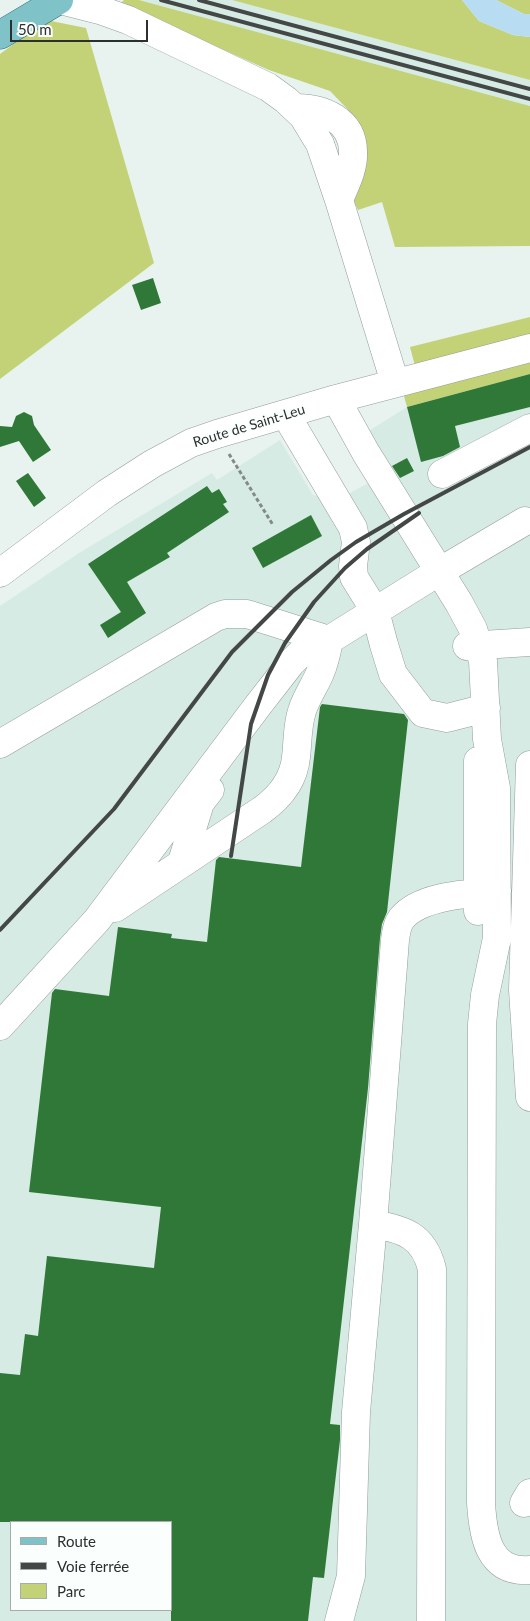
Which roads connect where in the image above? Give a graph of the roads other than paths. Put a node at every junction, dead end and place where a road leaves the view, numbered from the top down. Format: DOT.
graph roads {
  1 [pos="33,4"];
  2 [pos="0,35"];
  3 [pos="530,348"];
  4 [pos="395,383"];
  5 [pos="329,402"];
  6 [pos="286,415"];
  7 [pos="530,428"];
  8 [pos="442,474"];
  9 [pos="525,521"];
  10 [pos="0,573"];
  11 [pos="434,575"];
  12 [pos="375,611"];
  13 [pos="329,640"];
  14 [pos="530,642"];
  15 [pos="473,646"];
  16 [pos="482,709"];
  17 [pos="0,744"];
  18 [pos="530,765"];
  19 [pos="182,862"];
  20 [pos="487,892"];
  21 [pos="98,920"];
  22 [pos="0,1026"];
  23 [pos="530,1097"];
  24 [pos="373,1224"];
  25 [pos="530,1570"];
  26 [pos="339,1621"];
  27 [pos="431,1621"];
  1 -- 2 [label="main road"];
  1 -- 4 [label="street"];
  3 -- 4 [label="street, Route de Saint-Leu"];
  4 -- 5 [label="street, Route de Saint-Leu"];
  5 -- 6 [label="street, Route de Saint-Leu"];
  5 -- 11 [label="street"];
  6 -- 10 [label="street, Route de Saint-Leu"];
  6 -- 12 [label="street"];
  7 -- 8 [label="street"];
  9 -- 11 [label="street"];
  11 -- 12 [label="street"];
  11 -- 15 [label="street"];
  12 -- 13 [label="street"];
  12 -- 16 [label="street"];
  13 -- 17 [label="street"];
  13 -- 19 [label="street"];
  13 -- 19 [label="street"];
  13 -- 21 [label="street"];
  14 -- 15 [label="street"];
  15 -- 16 [label="street"];
  16 -- 20 [label="street"];
  18 -- 23 [label="street"];
  19 -- 21 [label="street"];
  20 -- 24 [label="street"];
  20 -- 25 [label="street"];
  21 -- 22 [label="street"];
  24 -- 26 [label="street"];
  24 -- 27 [label="street"];
}
